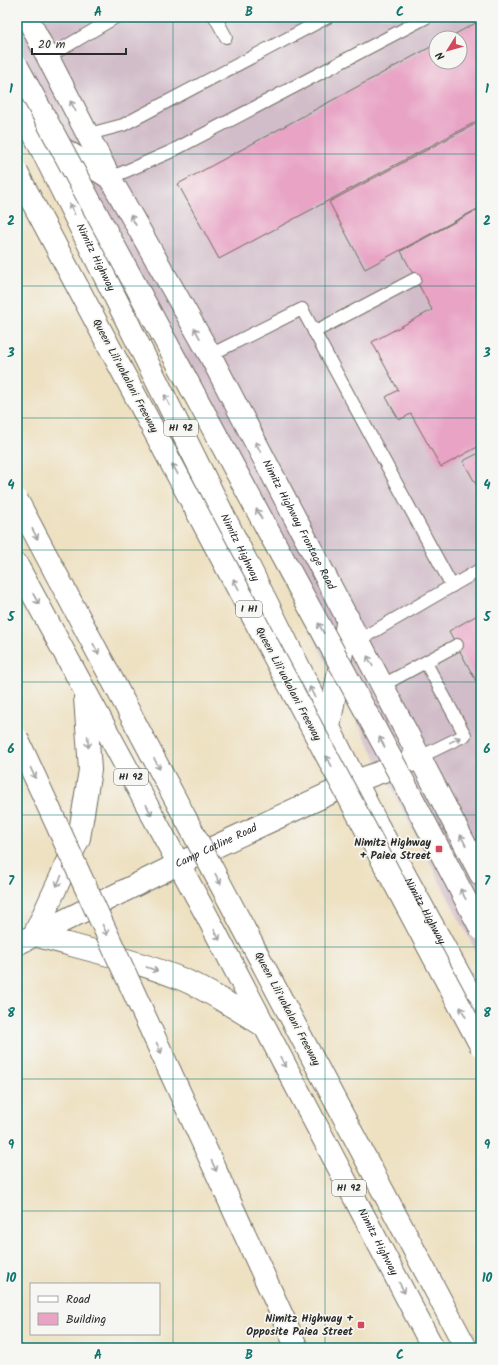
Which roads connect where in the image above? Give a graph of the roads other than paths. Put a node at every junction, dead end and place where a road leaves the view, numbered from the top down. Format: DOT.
graph roads {
  1 [pos="27,17"];
  2 [pos="116,17"];
  3 [pos="215,17"];
  4 [pos="328,17"];
  5 [pos="427,17"];
  6 [pos="226,37"];
  7 [pos="48,57"];
  8 [pos="17,66"];
  9 [pos="17,100"];
  10 [pos="32,129"];
  11 [pos="89,134"];
  12 [pos="17,173"];
  13 [pos="110,178"];
  14 [pos="415,279"];
  15 [pos="314,332"];
  16 [pos="210,355"];
  17 [pos="17,500"];
  18 [pos="17,565"];
  19 [pos="481,569"];
  20 [pos="452,586"];
  21 [pos="348,618"];
  22 [pos="359,640"];
  23 [pos="457,645"];
  24 [pos="426,663"];
  25 [pos="383,685"];
  26 [pos="85,689"];
  27 [pos="329,727"];
  28 [pos="17,738"];
  29 [pos="420,757"];
  30 [pos="356,781"];
  31 [pos="178,864"];
  32 [pos="481,875"];
  33 [pos="481,929"];
  34 [pos="26,939"];
  35 [pos="481,1014"];
  36 [pos="265,1027"];
  37 [pos="481,1046"];
  38 [pos="297,1348"];
  39 [pos="433,1348"];
  40 [pos="466,1348"];
  1 -- 7 [label="main road, Nimitz Highway Frontage Road"];
  2 -- 7 [label="lane"];
  3 -- 6 [label="lane"];
  4 -- 11 [label="lane"];
  5 -- 13 [label="lane"];
  11 -- 7 [label="main road, Nimitz Highway Frontage Road, one-way"];
  33 -- 8 [label="main road, one-way, bridge"];
  9 -- 10 [label="main road, Nimitz Highway / HI 92"];
  10 -- 13 [label="main road"];
  27 -- 10 [label="main road, Nimitz Highway / HI 92, one-way"];
  11 -- 13 [label="main road, Nimitz Highway Frontage Road"];
  37 -- 12 [label="main road, Queen Liliʻuokalani Freeway / I H1, one-way, bridge"];
  16 -- 13 [label="main road, Nimitz Highway Frontage Road, one-way"];
  14 -- 15 [label="lane"];
  15 -- 16 [label="lane"];
  15 -- 20 [label="lane"];
  21 -- 16 [label="main road, Nimitz Highway Frontage Road, one-way"];
  17 -- 40 [label="main road, Queen Liliʻuokalani Freeway, one-way, bridge"];
  18 -- 26 [label="main road, Nimitz Highway / HI 92, one-way"];
  19 -- 20 [label="lane"];
  20 -- 22 [label="lane"];
  21 -- 22 [label="main road, Nimitz Highway Frontage Road"];
  21 -- 27 [label="main road"];
  25 -- 22 [label="main road, Nimitz Highway Frontage Road, one-way"];
  23 -- 24 [label="lane"];
  24 -- 25 [label="lane"];
  29 -- 24 [label="lane, one-way"];
  25 -- 29 [label="main road, Nimitz Highway Frontage Road"];
  26 -- 31 [label="main road, Nimitz Highway / HI 92, one-way"];
  26 -- 34 [label="main road, one-way"];
  27 -- 30 [label="main road, Nimitz Highway / HI 92"];
  28 -- 38 [label="main road, one-way, bridge"];
  29 -- 30 [label="main road, Camp Catline Road"];
  32 -- 29 [label="main road, Nimitz Highway Frontage Road, one-way"];
  30 -- 31 [label="main road, Camp Catline Road"];
  30 -- 35 [label="main road, Nimitz Highway / HI 92"];
  31 -- 34 [label="main road, Camp Catline Road"];
  31 -- 36 [label="main road, Nimitz Highway / HI 92, one-way"];
  34 -- 36 [label="main road, one-way"];
  36 -- 39 [label="main road, Nimitz Highway / HI 92, one-way"];
}
